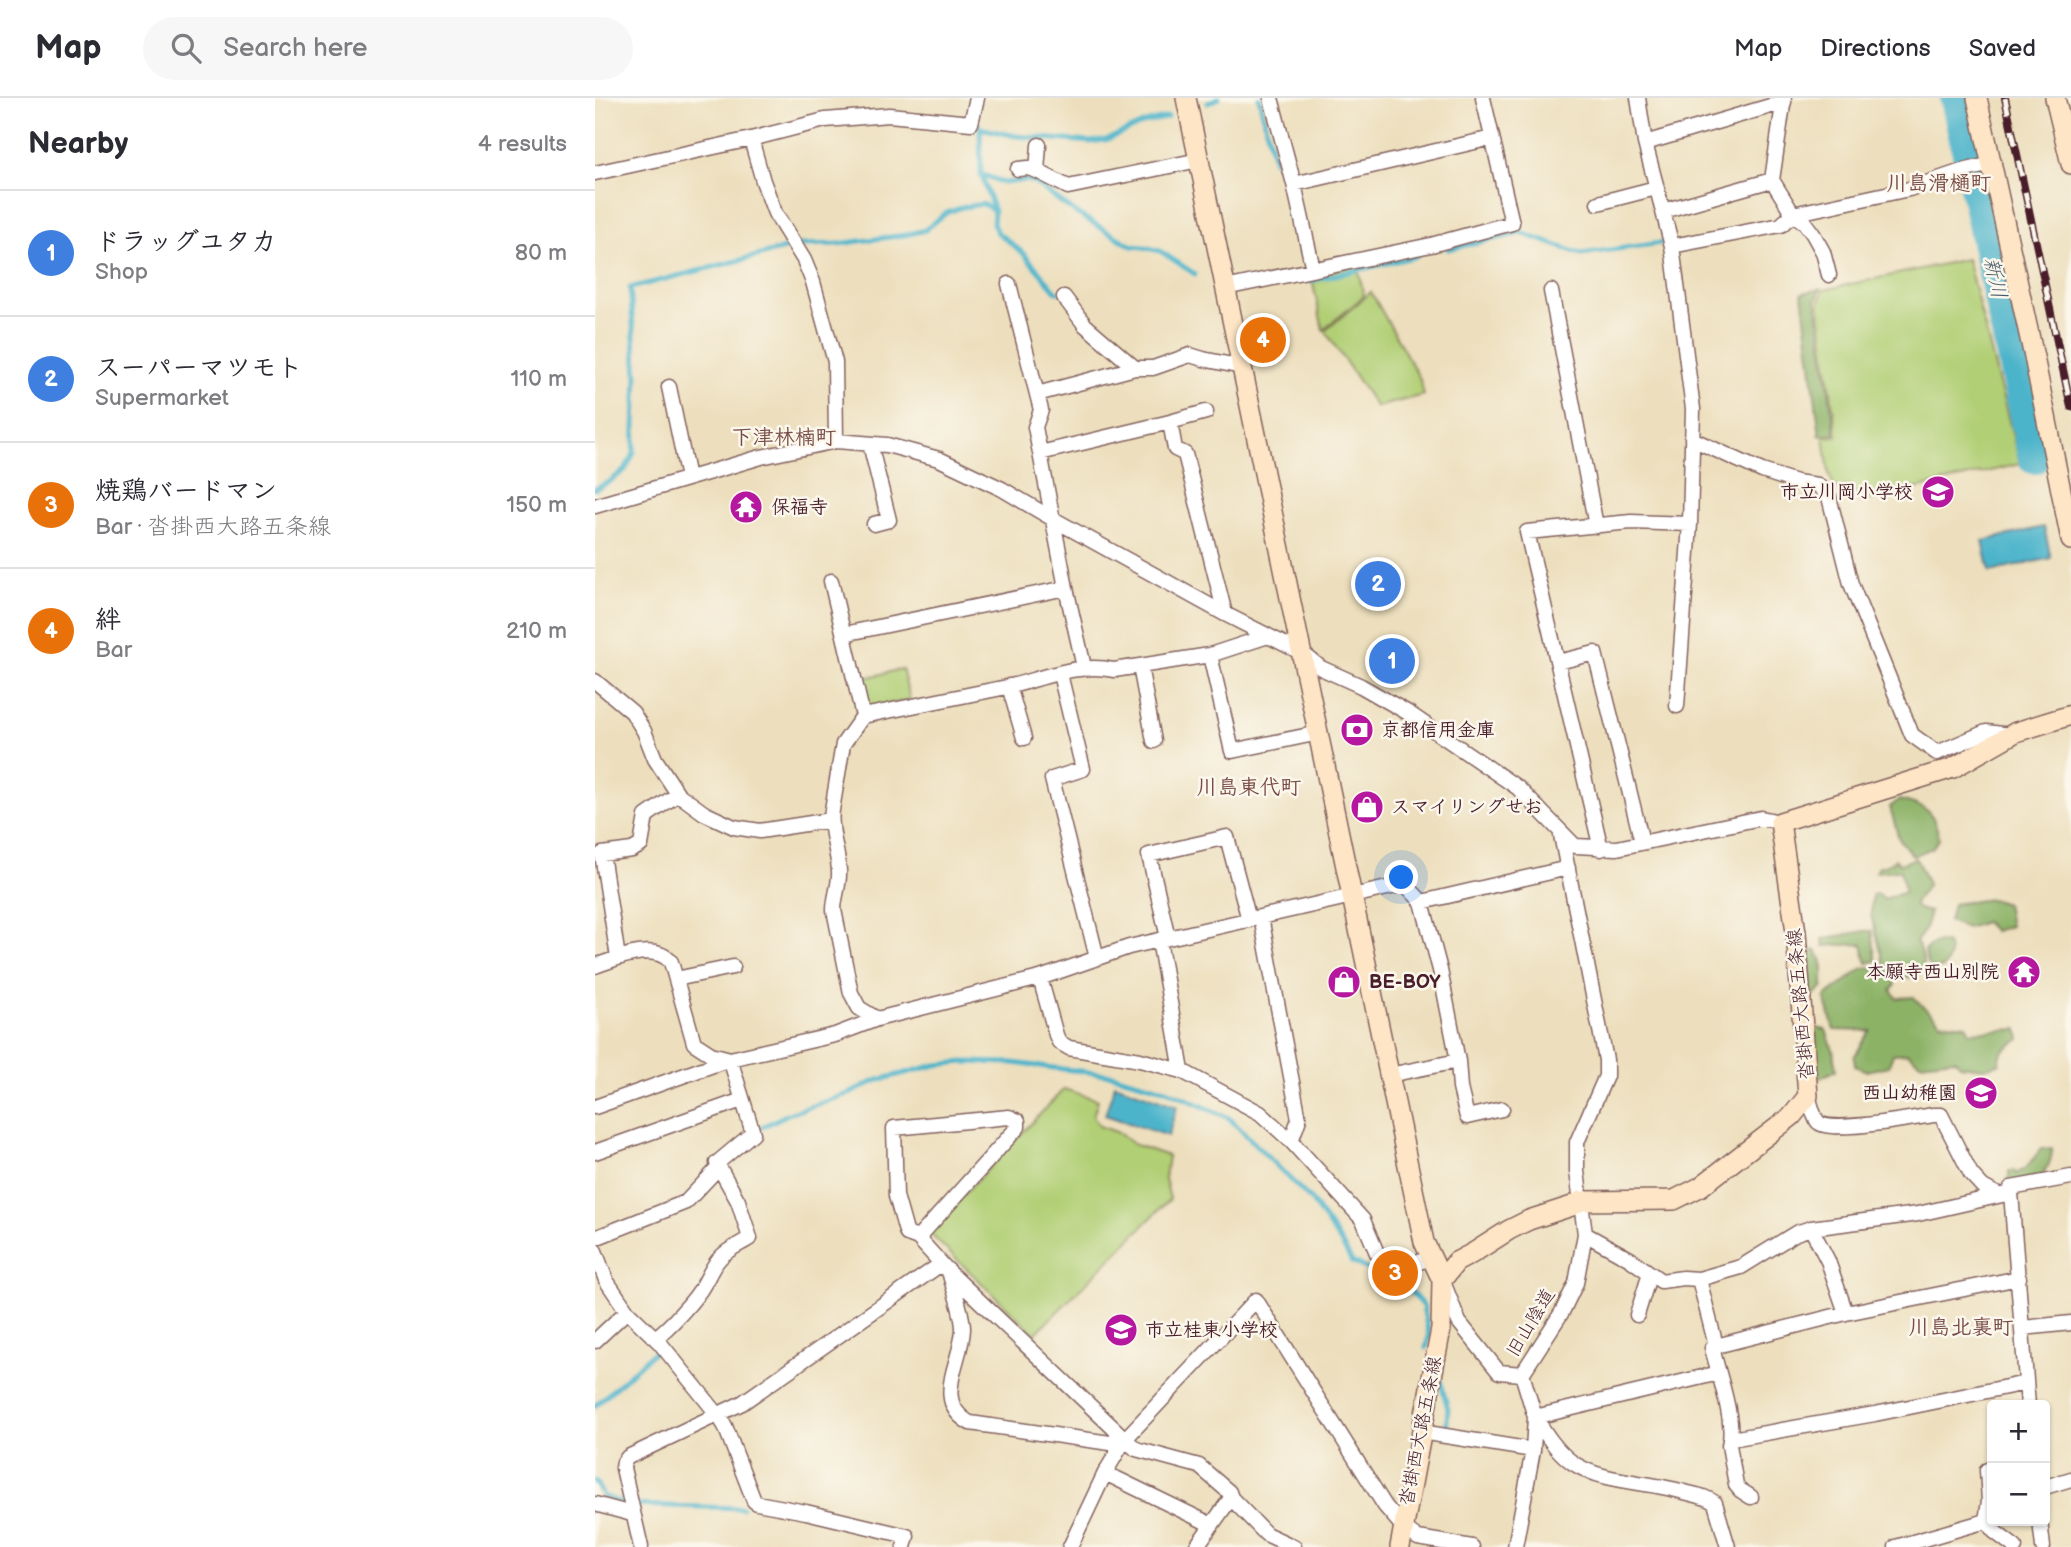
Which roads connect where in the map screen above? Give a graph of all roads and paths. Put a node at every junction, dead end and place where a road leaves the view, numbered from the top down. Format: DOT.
graph roads {
  1 [pos="977,98"];
  2 [pos="1187,98"];
  3 [pos="1271,98"];
  4 [pos="1483,98"];
  5 [pos="1638,98"];
  6 [pos="1977,98"];
  7 [pos="2055,98"];
  8 [pos="1784,100"];
  9 [pos="1492,138"];
  10 [pos="751,139"];
  11 [pos="1645,143"];
  12 [pos="1039,145"];
  13 [pos="1199,160"];
  14 [pos="2071,164"];
  15 [pos="1985,165"];
  16 [pos="1018,169"];
  17 [pos="1037,171"];
  18 [pos="595,173"];
  19 [pos="1772,180"];
  20 [pos="1294,184"];
  21 [pos="1656,187"];
  22 [pos="1598,203"];
  23 [pos="1663,211"];
  24 [pos="1793,214"];
  25 [pos="1672,246"];
  26 [pos="1313,269"];
  27 [pos="1829,275"];
  28 [pos="1009,284"];
  29 [pos="1225,288"];
  30 [pos="1551,291"];
  31 [pos="1064,297"];
  32 [pos="1242,367"];
  33 [pos="1135,368"];
  34 [pos="669,387"];
  35 [pos="1038,394"];
  36 [pos="1206,412"];
  37 [pos="1170,422"];
  38 [pos="1692,439"];
  39 [pos="836,441"];
  40 [pos="870,444"];
  41 [pos="1041,453"];
  42 [pos="688,478"];
  43 [pos="595,506"];
  44 [pos="1053,519"];
  45 [pos="874,524"];
  46 [pos="1690,524"];
  47 [pos="1595,526"];
  48 [pos="2071,540"];
  49 [pos="831,581"];
  50 [pos="1066,589"];
  51 [pos="1225,614"];
  52 [pos="844,634"];
  53 [pos="1268,636"];
  54 [pos="1302,653"];
  55 [pos="1210,654"];
  56 [pos="1558,662"];
  57 [pos="1140,666"];
  58 [pos="1084,667"];
  59 [pos="1060,674"];
  60 [pos="595,681"];
  61 [pos="1009,686"];
  62 [pos="1677,706"];
  63 [pos="2071,715"];
  64 [pos="863,716"];
  65 [pos="1319,733"];
  66 [pos="2010,735"];
  67 [pos="1024,738"];
  68 [pos="1154,741"];
  69 [pos="678,793"];
  70 [pos="831,820"];
  71 [pos="1780,822"];
  72 [pos="1561,835"];
  73 [pos="1642,842"];
  74 [pos="1601,849"];
  75 [pos="1568,868"];
  76 [pos="1353,895"];
  77 [pos="1422,902"];
  78 [pos="1255,919"];
  79 [pos="1164,939"];
  80 [pos="618,958"];
  81 [pos="1097,958"];
  82 [pos="595,966"];
  83 [pos="733,967"];
  84 [pos="1040,978"];
  85 [pos="676,979"];
  86 [pos="877,1019"];
  87 [pos="730,1059"];
  88 [pos="1458,1061"];
  89 [pos="1182,1070"];
  90 [pos="1389,1075"];
  91 [pos="1808,1096"];
  92 [pos="742,1100"];
  93 [pos="595,1107"];
  94 [pos="1501,1109"];
  95 [pos="1291,1141"];
  96 [pos="595,1152"];
  97 [pos="719,1167"];
  98 [pos="2071,1177"];
  99 [pos="2004,1194"];
  100 [pos="1581,1201"];
  101 [pos="1811,1228"];
  102 [pos="1585,1234"];
  103 [pos="595,1238"];
  104 [pos="918,1238"];
  105 [pos="595,1251"];
  106 [pos="1431,1258"];
  107 [pos="945,1267"];
  108 [pos="1650,1273"];
  109 [pos="2019,1278"];
  110 [pos="1699,1279"];
  111 [pos="1442,1280"];
  112 [pos="627,1311"];
  113 [pos="1846,1313"];
  114 [pos="1637,1315"];
  115 [pos="2071,1323"];
  116 [pos="2023,1328"];
  117 [pos="655,1338"];
  118 [pos="595,1341"];
  119 [pos="1716,1346"];
  120 [pos="1719,1373"];
  121 [pos="1522,1374"];
  122 [pos="2026,1383"];
  123 [pos="2028,1400"];
  124 [pos="719,1415"];
  125 [pos="1535,1417"];
  126 [pos="1421,1432"];
  127 [pos="1125,1438"];
  128 [pos="1731,1439"];
  129 [pos="1533,1450"];
  130 [pos="1105,1474"];
  131 [pos="2071,1479"];
  132 [pos="2050,1485"];
  133 [pos="1231,1497"];
  134 [pos="1751,1497"];
  135 [pos="595,1504"];
  136 [pos="632,1514"];
  137 [pos="1987,1514"];
  138 [pos="1986,1521"];
  139 [pos="1212,1525"];
  140 [pos="2041,1526"];
  141 [pos="1403,1527"];
  142 [pos="641,1547"];
  143 [pos="904,1547"];
  144 [pos="1070,1547"];
  145 [pos="1196,1547"];
  146 [pos="1294,1547"];
  147 [pos="1400,1547"];
  148 [pos="1472,1547"];
  149 [pos="1515,1547"];
  150 [pos="1728,1547"];
  151 [pos="1896,1547"];
  152 [pos="2015,1547"];
  153 [pos="2043,1547"];
  1 -- 10 [label="street"];
  2 -- 13 [label="street"];
  3 -- 20 [label="street"];
  4 -- 9 [label="street"];
  5 -- 11 [label="street"];
  6 -- 15 [label="street"];
  7 -- 14 [label="street"];
  8 -- 11 [label="street"];
  8 -- 19 [label="street"];
  9 -- 20 [label="street"];
  9 -- 26 [label="street"];
  10 -- 18 [label="street"];
  10 -- 39 [label="street"];
  11 -- 21 [label="street"];
  12 -- 17 [label="street"];
  13 -- 17 [label="street"];
  13 -- 29 [label="street"];
  15 -- 24 [label="street"];
  15 -- 48 [label="street"];
  16 -- 17 [label="street"];
  19 -- 23 [label="street"];
  19 -- 24 [label="street"];
  20 -- 26 [label="street"];
  21 -- 22 [label="street"];
  21 -- 23 [label="street"];
  23 -- 25 [label="street"];
  24 -- 25 [label="street"];
  24 -- 27 [label="street"];
  25 -- 38 [label="street"];
  26 -- 29 [label="street"];
  28 -- 35 [label="street"];
  29 -- 32 [label="street"];
  30 -- 47 [label="street"];
  31 -- 33 [label="street"];
  32 -- 33 [label="street"];
  32 -- 54 [label="street"];
  33 -- 35 [label="street"];
  34 -- 42 [label="street"];
  35 -- 41 [label="street"];
  36 -- 37 [label="street"];
  37 -- 41 [label="street"];
  37 -- 51 [label="street"];
  38 -- 46 [label="street"];
  38 -- 66 [label="street"];
  39 -- 40 [label="street"];
  39 -- 42 [label="street"];
  40 -- 44 [label="street"];
  40 -- 45 [label="street"];
  41 -- 44 [label="street"];
  42 -- 43 [label="street"];
  44 -- 50 [label="street"];
  44 -- 51 [label="street"];
  46 -- 47 [label="street"];
  46 -- 62 [label="street"];
  47 -- 56 [label="street"];
  49 -- 52 [label="street"];
  50 -- 52 [label="street"];
  50 -- 58 [label="street"];
  51 -- 53 [label="street"];
  52 -- 64 [label="street"];
  53 -- 54 [label="street"];
  53 -- 55 [label="street"];
  54 -- 65 [label="street"];
  54 -- 72 [label="street"];
  55 -- 57 [label="street"];
  55 -- 65 [label="street"];
  56 -- 73 [label="street"];
  56 -- 74 [label="street"];
  57 -- 58 [label="street"];
  57 -- 68 [label="street"];
  58 -- 59 [label="street"];
  59 -- 61 [label="street"];
  59 -- 81 [label="street"];
  60 -- 69 [label="street"];
  61 -- 64 [label="street"];
  61 -- 67 [label="street"];
  63 -- 66 [label="street"];
  64 -- 70 [label="street"];
  65 -- 76 [label="street"];
  66 -- 71 [label="street"];
  69 -- 70 [label="street"];
  69 -- 80 [label="street"];
  70 -- 86 [label="street"];
  71 -- 73 [label="street"];
  71 -- 91 [label="street, 沓掛西大路五条線"];
  72 -- 74 [label="street"];
  72 -- 75 [label="street, 旧山陰道"];
  73 -- 74 [label="street"];
  75 -- 77 [label="street"];
  75 -- 100 [label="street, 旧山陰道"];
  76 -- 77 [label="street"];
  76 -- 78 [label="street"];
  76 -- 90 [label="street"];
  77 -- 88 [label="street"];
  78 -- 79 [label="street"];
  78 -- 79 [label="street"];
  78 -- 95 [label="street"];
  79 -- 81 [label="street"];
  79 -- 89 [label="street"];
  80 -- 82 [label="street"];
  80 -- 85 [label="street"];
  81 -- 84 [label="street"];
  83 -- 85 [label="street"];
  84 -- 86 [label="street"];
  84 -- 89 [label="street"];
  85 -- 87 [label="street"];
  86 -- 87 [label="street"];
  87 -- 92 [label="street"];
  87 -- 93 [label="street"];
  88 -- 90 [label="street"];
  88 -- 94 [label="street"];
  89 -- 95 [label="street"];
  90 -- 106 [label="street"];
  91 -- 99 [label="street"];
  91 -- 100 [label="street, 沓掛西大路五条線"];
  92 -- 96 [label="street"];
  92 -- 97 [label="street"];
  95 -- 106 [label="street"];
  97 -- 103 [label="street"];
  97 -- 117 [label="street"];
  98 -- 99 [label="street"];
  99 -- 101 [label="street"];
  99 -- 109 [label="street"];
  100 -- 102 [label="street, 旧山陰道"];
  100 -- 111 [label="street, 沓掛西大路五条線"];
  101 -- 110 [label="street"];
  101 -- 113 [label="street"];
  102 -- 108 [label="street"];
  102 -- 121 [label="street, 旧山陰道"];
  104 -- 104 [label="street"];
  104 -- 107 [label="street"];
  105 -- 112 [label="street"];
  106 -- 111 [label="street"];
  107 -- 124 [label="street"];
  107 -- 127 [label="street"];
  107 -- 127 [label="street"];
  108 -- 110 [label="street"];
  108 -- 114 [label="street"];
  109 -- 113 [label="street"];
  109 -- 116 [label="street"];
  110 -- 119 [label="street"];
  111 -- 121 [label="street"];
  111 -- 126 [label="street, 沓掛西大路五条線"];
  112 -- 117 [label="street"];
  112 -- 118 [label="street"];
  113 -- 119 [label="street"];
  115 -- 116 [label="street"];
  116 -- 122 [label="street"];
  117 -- 124 [label="street"];
  119 -- 120 [label="street"];
  120 -- 125 [label="street"];
  120 -- 128 [label="street"];
  121 -- 125 [label="street, 旧山陰道"];
  122 -- 123 [label="street"];
  122 -- 128 [label="street"];
  124 -- 136 [label="street"];
  124 -- 143 [label="street"];
  125 -- 129 [label="street, 旧山陰道"];
  125 -- 150 [label="street"];
  126 -- 129 [label="street"];
  126 -- 141 [label="street, 沓掛西大路五条線"];
  127 -- 130 [label="street"];
  127 -- 133 [label="street"];
  127 -- 141 [label="street"];
  128 -- 134 [label="street"];
  129 -- 149 [label="street, 旧山陰道"];
  130 -- 139 [label="street"];
  130 -- 144 [label="street"];
  131 -- 132 [label="street"];
  133 -- 139 [label="street"];
  133 -- 146 [label="street"];
  135 -- 136 [label="street"];
  136 -- 142 [label="street"];
  137 -- 138 [label="street"];
  138 -- 151 [label="street"];
  138 -- 152 [label="street"];
  139 -- 145 [label="street"];
  140 -- 153 [label="street"];
  141 -- 147 [label="street, 沓掛西大路五条線"];
  141 -- 148 [label="street"];
}
